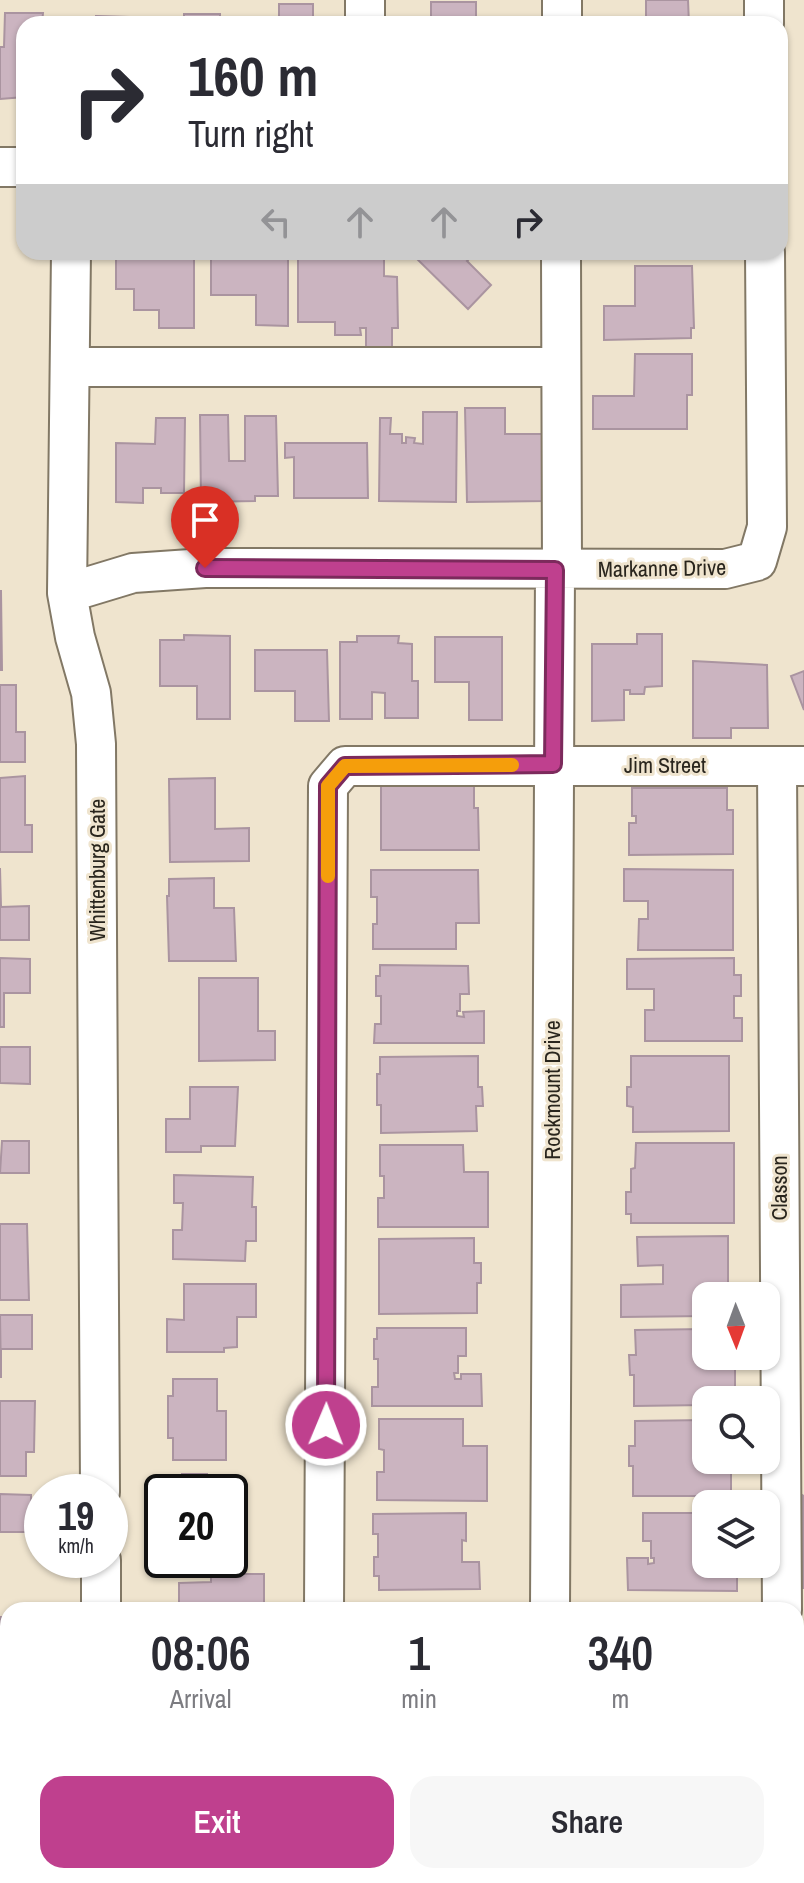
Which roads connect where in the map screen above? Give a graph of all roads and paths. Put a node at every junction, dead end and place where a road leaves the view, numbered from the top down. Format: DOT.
graph roads {
  1 [pos="71,260"];
  2 [pos="561,260"];
  3 [pos="765,260"];
  4 [pos="71,367"];
  5 [pos="560,367"];
  6 [pos="559,570"];
  7 [pos="67,593"];
  8 [pos="553,764"];
  9 [pos="791,766"];
  10 [pos="100,1474"];
  11 [pos="101,1578"];
  12 [pos="101,1602"];
  13 [pos="324,1602"];
  14 [pos="550,1602"];
  15 [pos="782,1602"];
  1 -- 4 [label="street, Whittenburg Gate"];
  2 -- 5 [label="street, Rockmount Drive"];
  3 -- 6 [label="street, Markanne Drive"];
  4 -- 5 [label="street"];
  4 -- 7 [label="street, Whittenburg Gate"];
  5 -- 6 [label="street, Rockmount Drive"];
  6 -- 7 [label="street, Markanne Drive"];
  6 -- 8 [label="street, Rockmount Drive"];
  7 -- 10 [label="street, Whittenburg Gate"];
  8 -- 9 [label="street, Jim Street"];
  8 -- 13 [label="street, Jim Street"];
  8 -- 14 [label="street, Rockmount Drive"];
  9 -- 15 [label="street, Classon"];
  11 -- 12 [label="street"];
}
